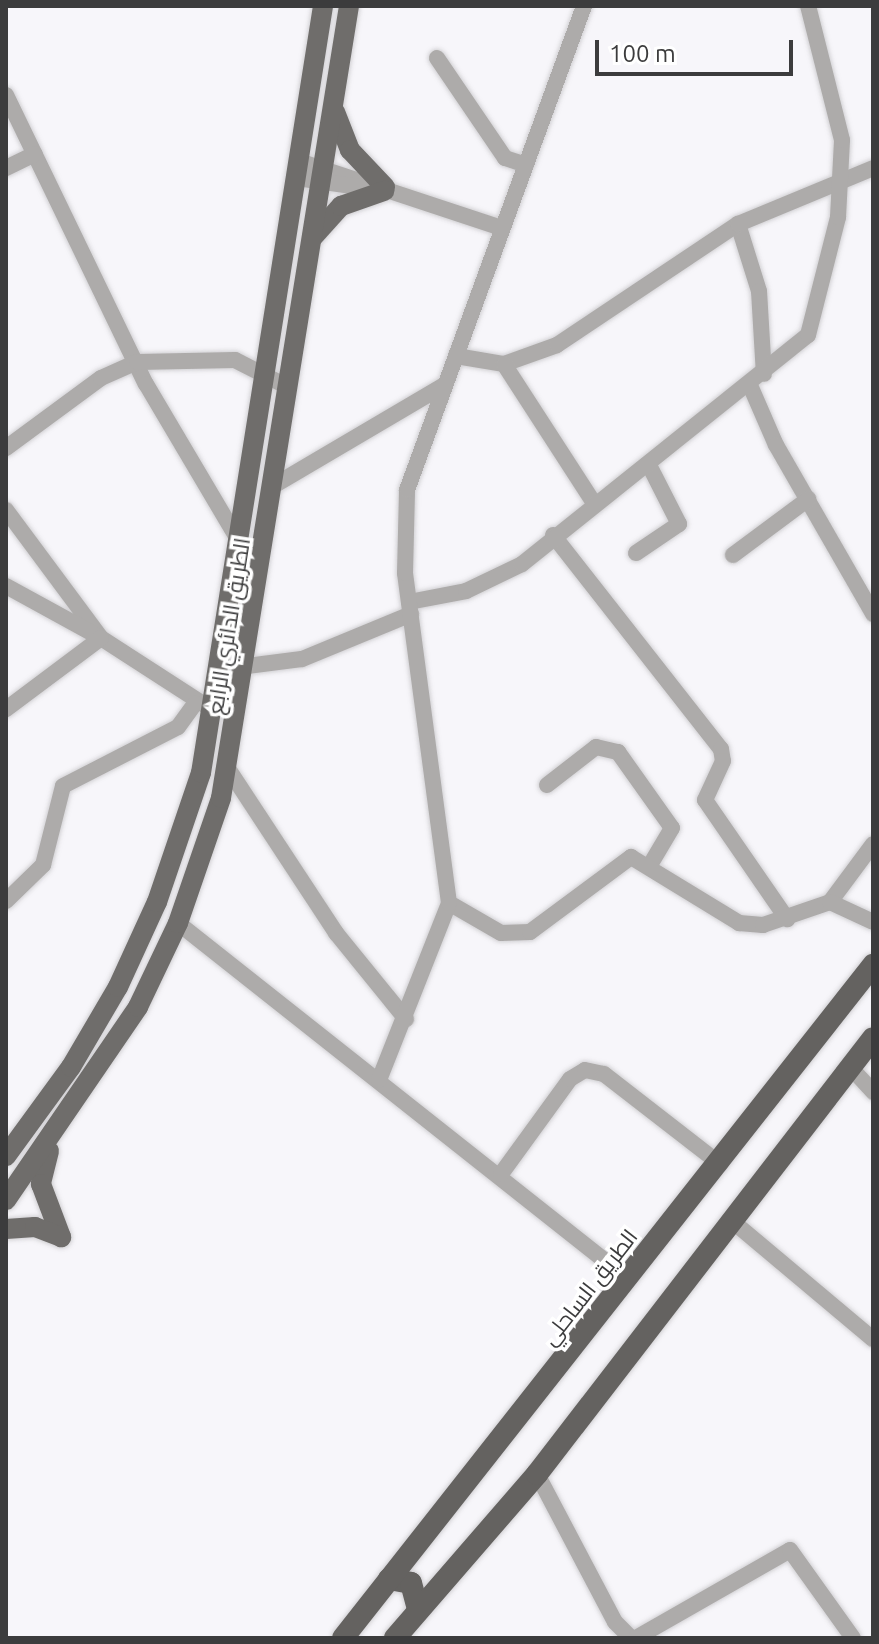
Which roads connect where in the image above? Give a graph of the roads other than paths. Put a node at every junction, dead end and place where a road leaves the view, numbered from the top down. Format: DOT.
graph roads {
  1 [pos="323,6"];
  2 [pos="349,6"];
  3 [pos="584,6"];
  4 [pos="808,6"];
  5 [pos="437,58"];
  6 [pos="6,95"];
  7 [pos="334,110"];
  8 [pos="35,154"];
  9 [pos="526,165"];
  10 [pos="6,168"];
  11 [pos="873,168"];
  12 [pos="298,170"];
  13 [pos="323,174"];
  14 [pos="840,183"];
  15 [pos="389,190"];
  16 [pos="738,224"];
  17 [pos="501,228"];
  18 [pos="313,237"];
  19 [pos="456,356"];
  20 [pos="137,362"];
  21 [pos="504,364"];
  22 [pos="264,374"];
  23 [pos="764,374"];
  24 [pos="749,383"];
  25 [pos="286,386"];
  26 [pos="443,386"];
  27 [pos="6,448"];
  28 [pos="649,465"];
  29 [pos="273,486"];
  30 [pos="808,499"];
  31 [pos="594,503"];
  32 [pos="6,510"];
  33 [pos="553,535"];
  34 [pos="242,547"];
  35 [pos="636,553"];
  36 [pos="733,555"];
  37 [pos="6,586"];
  38 [pos="410,608"];
  39 [pos="873,614"];
  40 [pos="101,638"];
  41 [pos="247,666"];
  42 [pos="204,707"];
  43 [pos="6,709"];
  44 [pos="229,770"];
  45 [pos="547,785"];
  46 [pos="873,844"];
  47 [pos="650,865"];
  48 [pos="6,901"];
  49 [pos="830,902"];
  50 [pos="449,903"];
  51 [pos="787,919"];
  52 [pos="873,922"];
  53 [pos="178,923"];
  54 [pos="873,965"];
  55 [pos="406,1019"];
  56 [pos="873,1038"];
  57 [pos="851,1068"];
  58 [pos="379,1080"];
  59 [pos="873,1092"];
  60 [pos="54,1139"];
  61 [pos="6,1156"];
  62 [pos="720,1164"];
  63 [pos="501,1174"];
  64 [pos="6,1200"];
  65 [pos="731,1220"];
  66 [pos="6,1229"];
  67 [pos="628,1279"];
  68 [pos="873,1339"];
  69 [pos="537,1474"];
  70 [pos="445,1515"];
  71 [pos="475,1542"];
  72 [pos="389,1579"];
  73 [pos="418,1610"];
  74 [pos="343,1638"];
  75 [pos="395,1638"];
  76 [pos="633,1638"];
  77 [pos="853,1638"];
  1 -- 12 [label="main road, الطريق الدائري الرابع"];
  2 -- 7 [label="main road, الطريق الدائري الرابع"];
  3 -- 9 [label="street"];
  4 -- 14 [label="street"];
  5 -- 9 [label="street"];
  6 -- 8 [label="street"];
  7 -- 13 [label="main road, الطريق الدائري الرابع"];
  7 -- 15 [label="main road"];
  8 -- 10 [label="street"];
  8 -- 20 [label="street"];
  9 -- 17 [label="street"];
  11 -- 14 [label="street"];
  12 -- 13 [label="street"];
  12 -- 22 [label="main road, الطريق الدائري الرابع"];
  13 -- 15 [label="street"];
  13 -- 18 [label="main road, الطريق الدائري الرابع"];
  14 -- 16 [label="street"];
  14 -- 23 [label="street"];
  15 -- 17 [label="street"];
  15 -- 18 [label="main road"];
  16 -- 21 [label="street"];
  16 -- 23 [label="street"];
  17 -- 19 [label="street"];
  18 -- 25 [label="main road, الطريق الدائري الرابع"];
  19 -- 21 [label="street"];
  19 -- 26 [label="street"];
  20 -- 22 [label="street"];
  20 -- 27 [label="street"];
  20 -- 34 [label="street"];
  21 -- 31 [label="street"];
  22 -- 25 [label="street"];
  22 -- 34 [label="main road, الطريق الدائري الرابع"];
  23 -- 24 [label="street"];
  24 -- 28 [label="street"];
  24 -- 30 [label="street"];
  25 -- 29 [label="main road, الطريق الدائري الرابع"];
  26 -- 29 [label="street"];
  26 -- 38 [label="street"];
  28 -- 31 [label="street"];
  28 -- 35 [label="street"];
  29 -- 41 [label="main road, الطريق الدائري الرابع"];
  30 -- 36 [label="street"];
  30 -- 39 [label="street"];
  31 -- 33 [label="street"];
  32 -- 40 [label="street"];
  33 -- 38 [label="street"];
  33 -- 51 [label="street"];
  34 -- 42 [label="main road, الطريق الدائري الرابع"];
  37 -- 40 [label="street"];
  38 -- 41 [label="street"];
  38 -- 50 [label="street"];
  40 -- 42 [label="street"];
  40 -- 43 [label="street"];
  41 -- 44 [label="main road, الطريق الدائري الرابع"];
  42 -- 48 [label="street"];
  42 -- 61 [label="main road, الطريق الدائري الرابع"];
  44 -- 53 [label="main road, الطريق الدائري الرابع"];
  44 -- 55 [label="street"];
  45 -- 47 [label="street"];
  46 -- 49 [label="street"];
  47 -- 50 [label="street"];
  47 -- 51 [label="street"];
  49 -- 51 [label="street"];
  49 -- 52 [label="street"];
  50 -- 55 [label="street"];
  53 -- 58 [label="street"];
  53 -- 60 [label="main road, الطريق الدائري الرابع"];
  54 -- 62 [label="highway, الطريق الساحلي"];
  55 -- 58 [label="street"];
  56 -- 57 [label="highway"];
  57 -- 59 [label="street"];
  57 -- 65 [label="highway"];
  58 -- 63 [label="street"];
  60 -- 64 [label="main road, الطريق الدائري الرابع"];
  60 -- 66 [label="main road"];
  62 -- 63 [label="street"];
  62 -- 67 [label="highway, الطريق الساحلي"];
  63 -- 67 [label="street"];
  65 -- 68 [label="street"];
  65 -- 69 [label="highway"];
  67 -- 70 [label="highway, الطريق الساحلي"];
  69 -- 71 [label="highway"];
  69 -- 76 [label="street"];
  70 -- 71 [label="highway"];
  70 -- 72 [label="highway, الطريق الساحلي"];
  71 -- 73 [label="highway"];
  72 -- 73 [label="highway"];
  72 -- 74 [label="highway, الطريق الساحلي"];
  73 -- 75 [label="highway"];
  76 -- 77 [label="street"];
}
